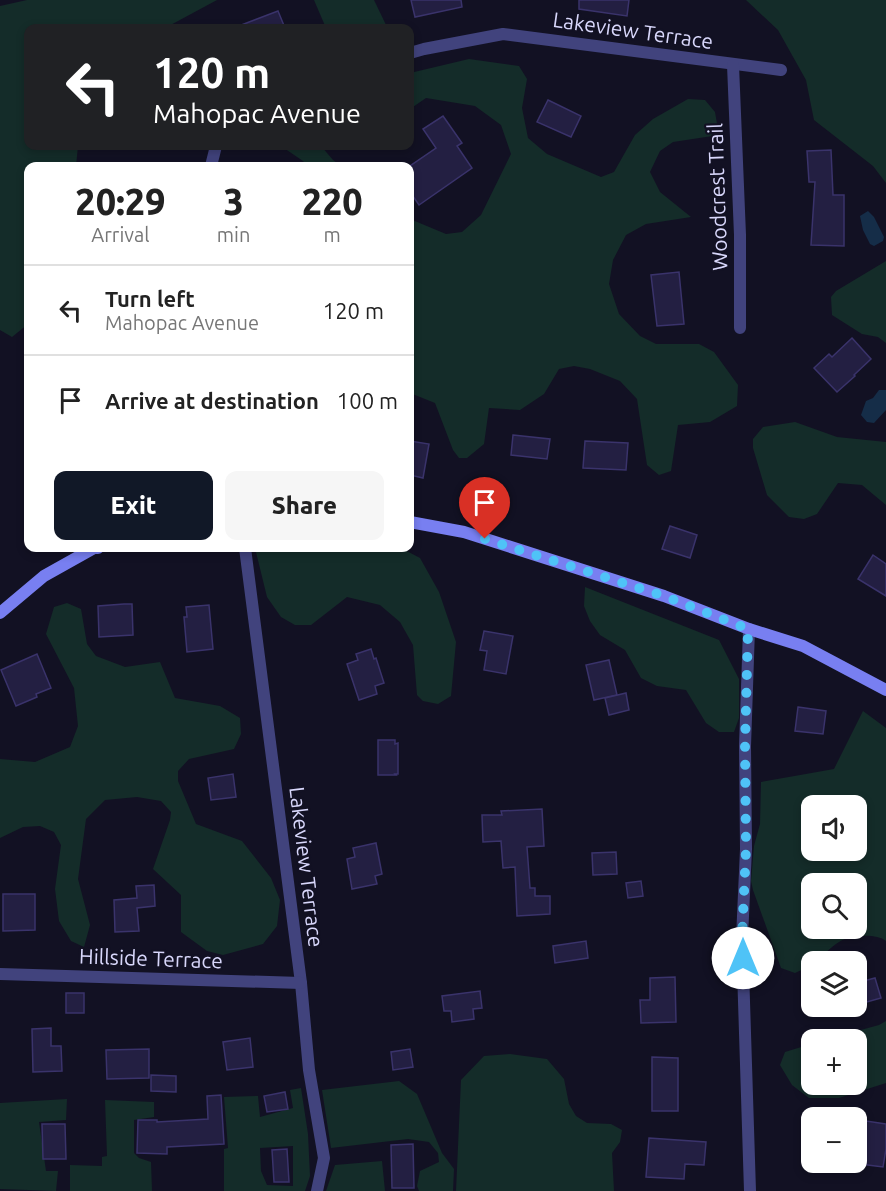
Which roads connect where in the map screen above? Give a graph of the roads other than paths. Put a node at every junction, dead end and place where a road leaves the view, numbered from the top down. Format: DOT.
graph roads {
  1 [pos="414,52"];
  2 [pos="733,64"];
  3 [pos="781,70"];
  4 [pos="740,328"];
  5 [pos="414,523"];
  6 [pos="87,552"];
  7 [pos="246,552"];
  8 [pos="0,613"];
  9 [pos="748,629"];
  10 [pos="886,690"];
  11 [pos="0,974"];
  12 [pos="301,983"];
  13 [pos="317,1191"];
  14 [pos="750,1191"];
  1 -- 2 [label="street, Lakeview Terrace"];
  2 -- 3 [label="street, Lakeview Terrace"];
  2 -- 4 [label="street, Woodcrest Trail"];
  5 -- 9 [label="street"];
  6 -- 8 [label="street"];
  7 -- 12 [label="street, Lakeview Terrace"];
  9 -- 10 [label="street"];
  9 -- 14 [label="street"];
  11 -- 12 [label="street, Hillside Terrace"];
  12 -- 13 [label="street, Lakeview Terrace"];
}
